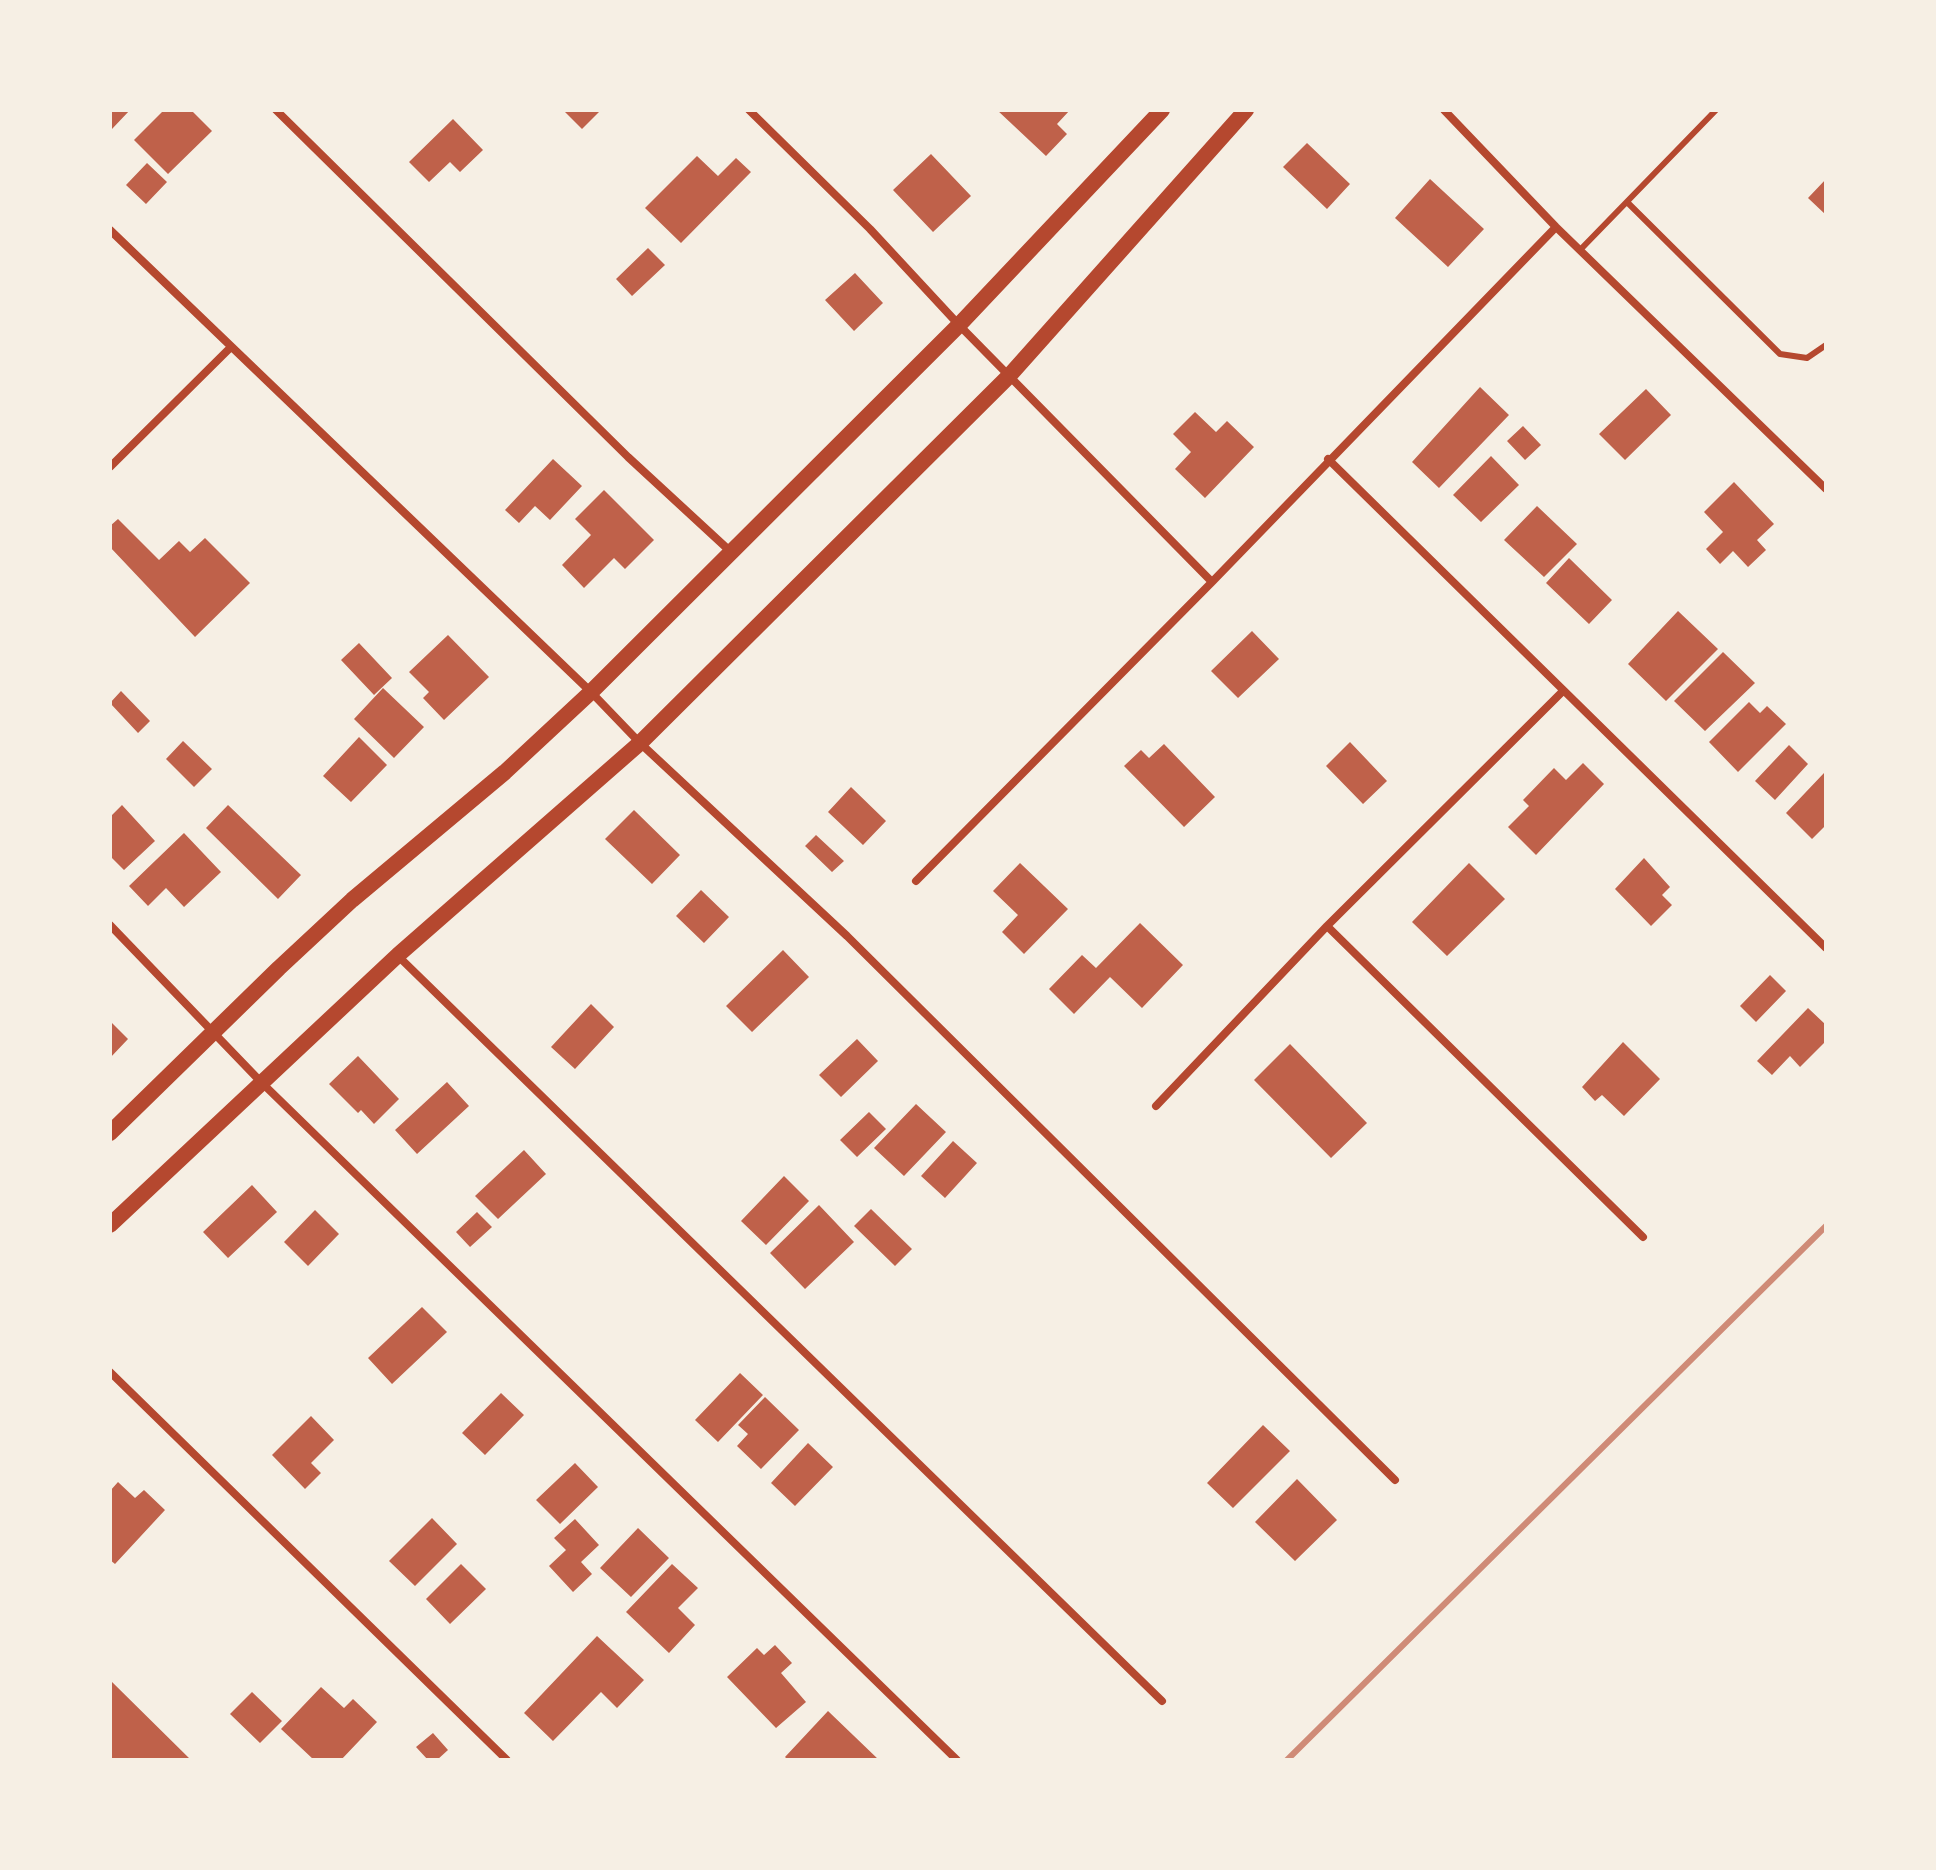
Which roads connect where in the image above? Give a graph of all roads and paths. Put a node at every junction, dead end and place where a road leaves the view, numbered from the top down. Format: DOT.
graph roads {
  1 [pos="276,110"];
  2 [pos="749,110"];
  3 [pos="1162,110"];
  4 [pos="1246,110"];
  5 [pos="1444,110"];
  6 [pos="1716,110"];
  7 [pos="1627,202"];
  8 [pos="1556,227"];
  9 [pos="110,230"];
  10 [pos="1580,250"];
  11 [pos="959,325"];
  12 [pos="1826,345"];
  13 [pos="231,347"];
  14 [pos="1009,376"];
  15 [pos="1328,459"];
  16 [pos="110,467"];
  17 [pos="1826,489"];
  18 [pos="731,552"];
  19 [pos="1212,582"];
  20 [pos="1563,691"];
  21 [pos="591,692"];
  22 [pos="640,743"];
  23 [pos="916,881"];
  24 [pos="110,925"];
  25 [pos="1327,926"];
  26 [pos="1826,948"];
  27 [pos="398,955"];
  28 [pos="213,1033"];
  29 [pos="261,1082"];
  30 [pos="1156,1106"];
  31 [pos="110,1133"];
  32 [pos="110,1225"];
  33 [pos="1643,1237"];
  34 [pos="110,1372"];
  35 [pos="1395,1480"];
  36 [pos="1162,1701"];
  37 [pos="507,1760"];
  38 [pos="957,1760"];
  1 -- 18 [label="street"];
  2 -- 11 [label="street"];
  3 -- 11 [label="main road"];
  4 -- 14 [label="main road"];
  5 -- 8 [label="street"];
  6 -- 7 [label="lane"];
  7 -- 10 [label="lane"];
  7 -- 12 [label="lane"];
  8 -- 10 [label="street"];
  8 -- 15 [label="street"];
  9 -- 13 [label="street"];
  10 -- 17 [label="street"];
  11 -- 14 [label="street"];
  11 -- 18 [label="main road"];
  13 -- 16 [label="street"];
  13 -- 21 [label="street"];
  14 -- 19 [label="street"];
  14 -- 22 [label="main road"];
  15 -- 19 [label="street"];
  15 -- 20 [label="street"];
  18 -- 21 [label="main road"];
  19 -- 23 [label="street"];
  20 -- 25 [label="street"];
  20 -- 26 [label="street"];
  21 -- 22 [label="street"];
  21 -- 28 [label="main road"];
  22 -- 27 [label="main road"];
  22 -- 35 [label="street"];
  24 -- 28 [label="street"];
  25 -- 30 [label="street"];
  25 -- 33 [label="street"];
  27 -- 29 [label="main road"];
  27 -- 36 [label="street"];
  28 -- 29 [label="street"];
  28 -- 31 [label="main road"];
  29 -- 32 [label="main road"];
  29 -- 38 [label="street"];
  34 -- 37 [label="street"];
}
